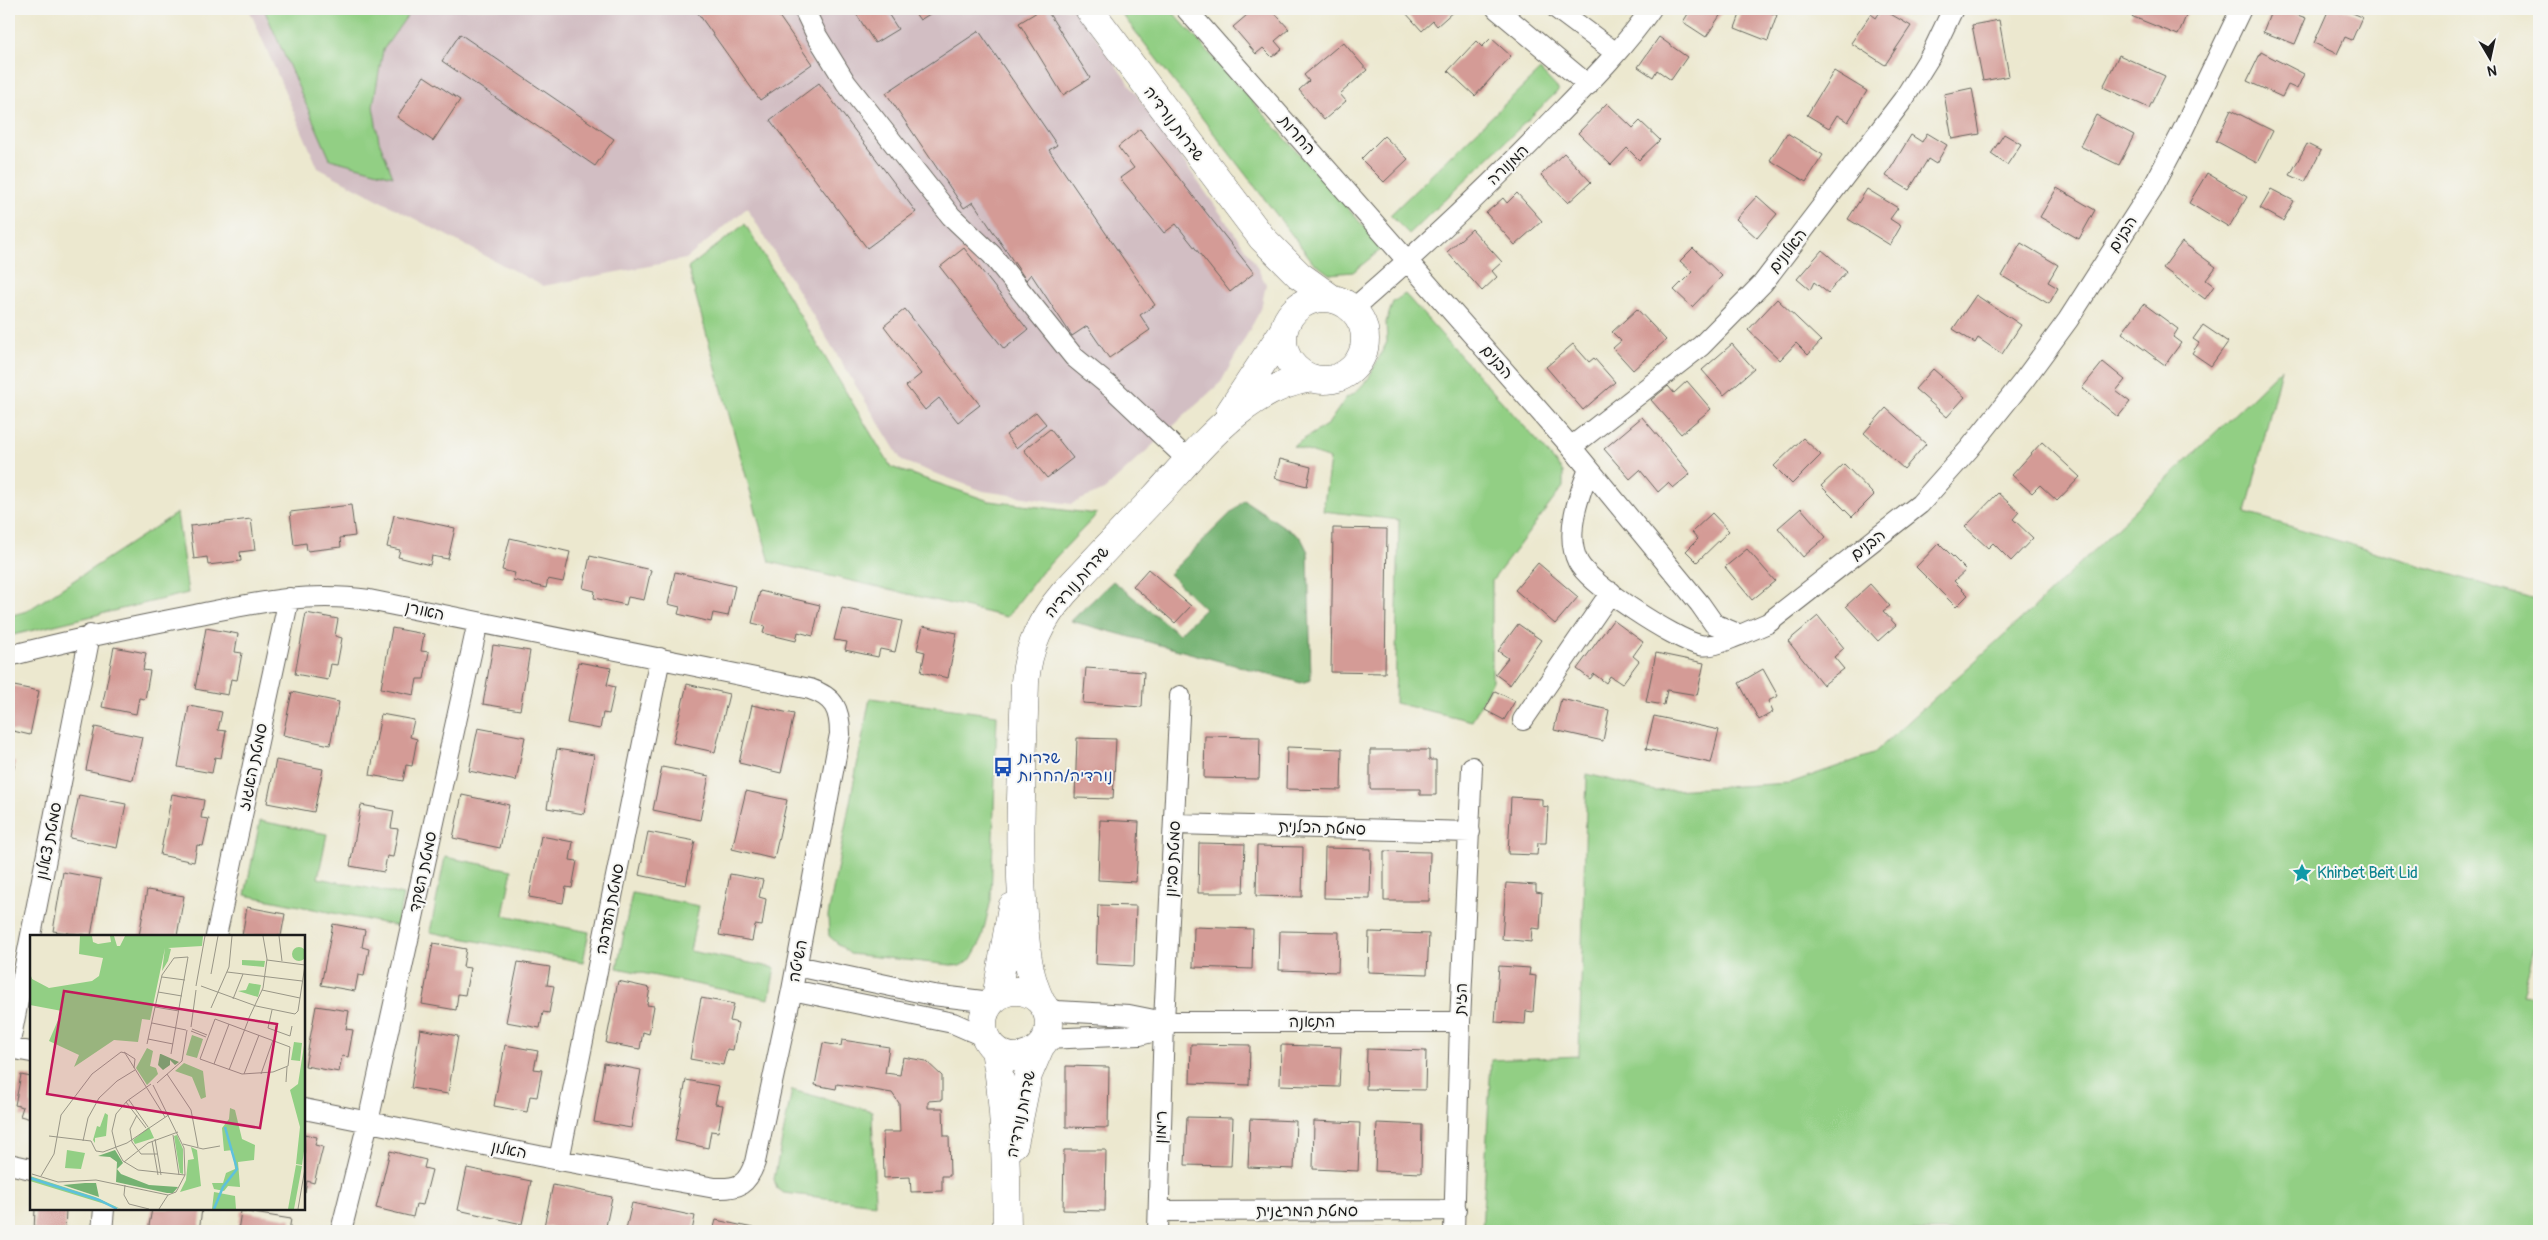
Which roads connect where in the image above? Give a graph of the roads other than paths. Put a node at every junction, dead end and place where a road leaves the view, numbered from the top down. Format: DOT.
graph roads {
  1 [pos="804,9"];
  2 [pos="1088,9"];
  3 [pos="1186,9"];
  4 [pos="1496,9"];
  5 [pos="1558,9"];
  6 [pos="1651,9"];
  7 [pos="1953,9"];
  8 [pos="2242,9"];
  9 [pos="1616,53"];
  10 [pos="1588,85"];
  11 [pos="1262,238"];
  12 [pos="1408,261"];
  13 [pos="1342,303"];
  14 [pos="1286,324"];
  15 [pos="1312,378"];
  16 [pos="1220,428"];
  17 [pos="1571,447"];
  18 [pos="1189,461"];
  19 [pos="1590,469"];
  20 [pos="1611,592"];
  21 [pos="289,598"];
  22 [pos="478,622"];
  23 [pos="90,635"];
  24 [pos="1740,635"];
  25 [pos="9,656"];
  26 [pos="660,658"];
  27 [pos="1180,696"];
  28 [pos="834,705"];
  29 [pos="1523,720"];
  30 [pos="1472,768"];
  31 [pos="1175,824"];
  32 [pos="1470,832"];
  33 [pos="1019,866"];
  34 [pos="31,935"];
  35 [pos="216,935"];
  36 [pos="30,941"];
  37 [pos="797,966"];
  38 [pos="792,990"];
  39 [pos="993,1000"];
  40 [pos="1042,1004"];
  41 [pos="1164,1022"];
  42 [pos="1460,1022"];
  43 [pos="990,1043"];
  44 [pos="1042,1043"];
  45 [pos="9,1048"];
  46 [pos="30,1052"];
  47 [pos="305,1109"];
  48 [pos="368,1122"];
  49 [pos="559,1160"];
  50 [pos="9,1164"];
  51 [pos="30,1169"];
  52 [pos="1007,1182"];
  53 [pos="715,1188"];
  54 [pos="104,1210"];
  55 [pos="1456,1210"];
  56 [pos="1159,1211"];
  57 [pos="342,1225"];
  58 [pos="102,1231"];
  59 [pos="1007,1231"];
  60 [pos="1158,1231"];
  61 [pos="1454,1231"];
  1 -- 18 [label="street"];
  2 -- 11 [label="street, שדרות נורדיה"];
  3 -- 12 [label="street, החרות"];
  4 -- 10 [label="street"];
  5 -- 9 [label="street"];
  6 -- 9 [label="street, המנורה"];
  7 -- 17 [label="street, האלונים"];
  8 -- 24 [label="street, הבנים"];
  9 -- 10 [label="street, המנורה"];
  10 -- 12 [label="street, המנורה"];
  11 -- 13 [label="street, שדרות נורדיה"];
  11 -- 14 [label="street, שדרות נורדיה"];
  12 -- 13 [label="street, המנורה"];
  12 -- 17 [label="street, הבנים"];
  13 -- 14 [label="street"];
  13 -- 15 [label="street"];
  14 -- 15 [label="street"];
  14 -- 16 [label="street, שדרות נורדיה"];
  15 -- 16 [label="street, שדרות נורדיה"];
  16 -- 18 [label="street, שדרות נורדיה"];
  17 -- 19 [label="street, הבנים"];
  18 -- 33 [label="street, שדרות נורדיה"];
  19 -- 20 [label="street"];
  19 -- 24 [label="street, הבנים"];
  20 -- 24 [label="street"];
  20 -- 29 [label="street"];
  21 -- 22 [label="street, האורן"];
  21 -- 23 [label="street, האורן"];
  21 -- 35 [label="street, סמטת האגוז"];
  22 -- 26 [label="street, האורן"];
  22 -- 48 [label="street, סמטת השקד"];
  23 -- 25 [label="street, האורן"];
  23 -- 34 [label="street, סמטת צאלון"];
  26 -- 28 [label="street, האורן"];
  26 -- 49 [label="street, סמטת הערבה"];
  27 -- 31 [label="street, סמטת סביון"];
  28 -- 37 [label="street, השיטה"];
  30 -- 32 [label="street, הזית"];
  31 -- 32 [label="street, סמטת הכלנית"];
  31 -- 41 [label="street, סמטת סביון"];
  32 -- 42 [label="street, הזית"];
  33 -- 39 [label="street, שדרות נורדיה"];
  33 -- 40 [label="street, שדרות נורדיה"];
  36 -- 45 [label="street, סמטת צאלון"];
  37 -- 38 [label="street, השיטה"];
  37 -- 39 [label="street"];
  38 -- 43 [label="street"];
  38 -- 53 [label="street, השיטה"];
  39 -- 40 [label="street"];
  39 -- 43 [label="street"];
  40 -- 41 [label="street, התאנה"];
  40 -- 44 [label="street"];
  41 -- 42 [label="street, התאנה"];
  41 -- 44 [label="street"];
  41 -- 56 [label="street, רימון"];
  42 -- 55 [label="street, הזית"];
  43 -- 44 [label="street"];
  43 -- 52 [label="street, שדרות נורדיה"];
  44 -- 52 [label="street, שדרות נורדיה"];
  45 -- 46 [label="street"];
  47 -- 48 [label="street, האלון"];
  48 -- 49 [label="street, האלון"];
  48 -- 57 [label="street, סמטת השקד"];
  49 -- 53 [label="street, האלון"];
  50 -- 51 [label="street"];
  52 -- 59 [label="street, שדרות נורדיה"];
  54 -- 58 [label="street"];
  55 -- 56 [label="street, סמטת המרגנית"];
  55 -- 61 [label="street, הזית"];
  56 -- 60 [label="street, רימון"];
}
